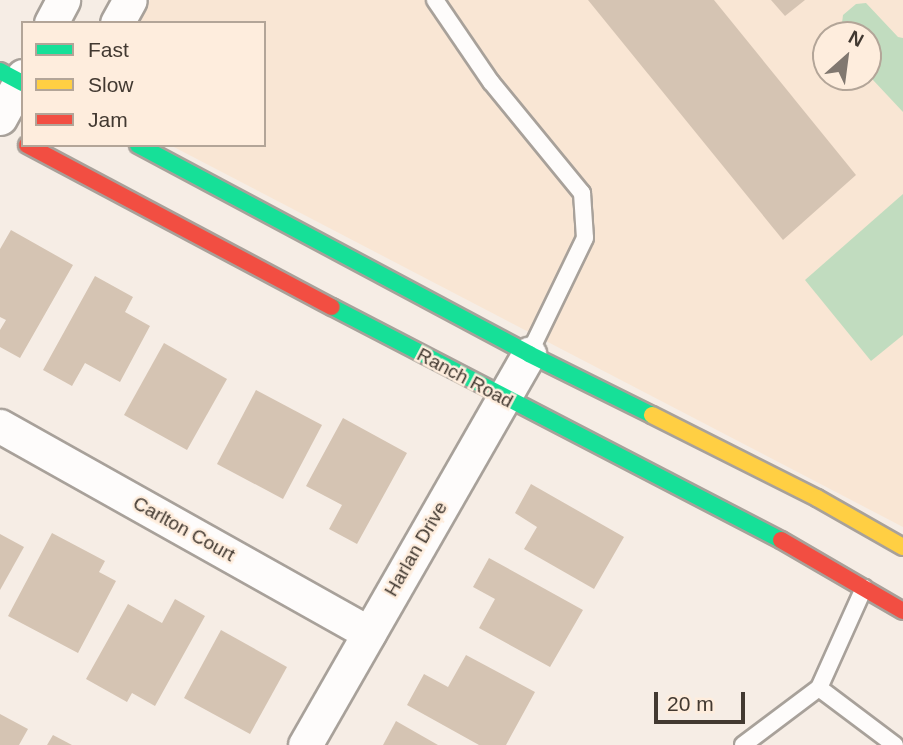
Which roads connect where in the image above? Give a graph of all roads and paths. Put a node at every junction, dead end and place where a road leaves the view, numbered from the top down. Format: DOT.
graph roads {
  1 [pos="63,0"];
  2 [pos="130,0"];
  3 [pos="435,0"];
  4 [pos="52,21"];
  5 [pos="118,21"];
  6 [pos="16,78"];
  7 [pos="0,118"];
  8 [pos="0,130"];
  9 [pos="21,140"];
  10 [pos="36,147"];
  11 [pos="142,147"];
  12 [pos="528,354"];
  13 [pos="503,398"];
  14 [pos="0,426"];
  15 [pos="903,547"];
  16 [pos="864,588"];
  17 [pos="903,611"];
  18 [pos="369,633"];
  19 [pos="819,688"];
  20 [pos="305,745"];
  21 [pos="743,745"];
  22 [pos="895,745"];
  1 -- 4 [label="street"];
  2 -- 5 [label="street"];
  3 -- 12 [label="lane"];
  6 -- 7 [label="street"];
  8 -- 9 [label="main road, Ranch Road"];
  10 -- 13 [label="main road, Ranch Road"];
  11 -- 12 [label="main road"];
  12 -- 13 [label="street, Harlan Drive"];
  12 -- 15 [label="main road"];
  13 -- 16 [label="main road, Ranch Road"];
  13 -- 18 [label="street, Harlan Drive"];
  14 -- 18 [label="street, Carlton Court"];
  16 -- 17 [label="main road, Ranch Road"];
  16 -- 19 [label="lane"];
  18 -- 20 [label="street, Harlan Drive"];
  19 -- 21 [label="lane"];
  19 -- 22 [label="lane"];
}
